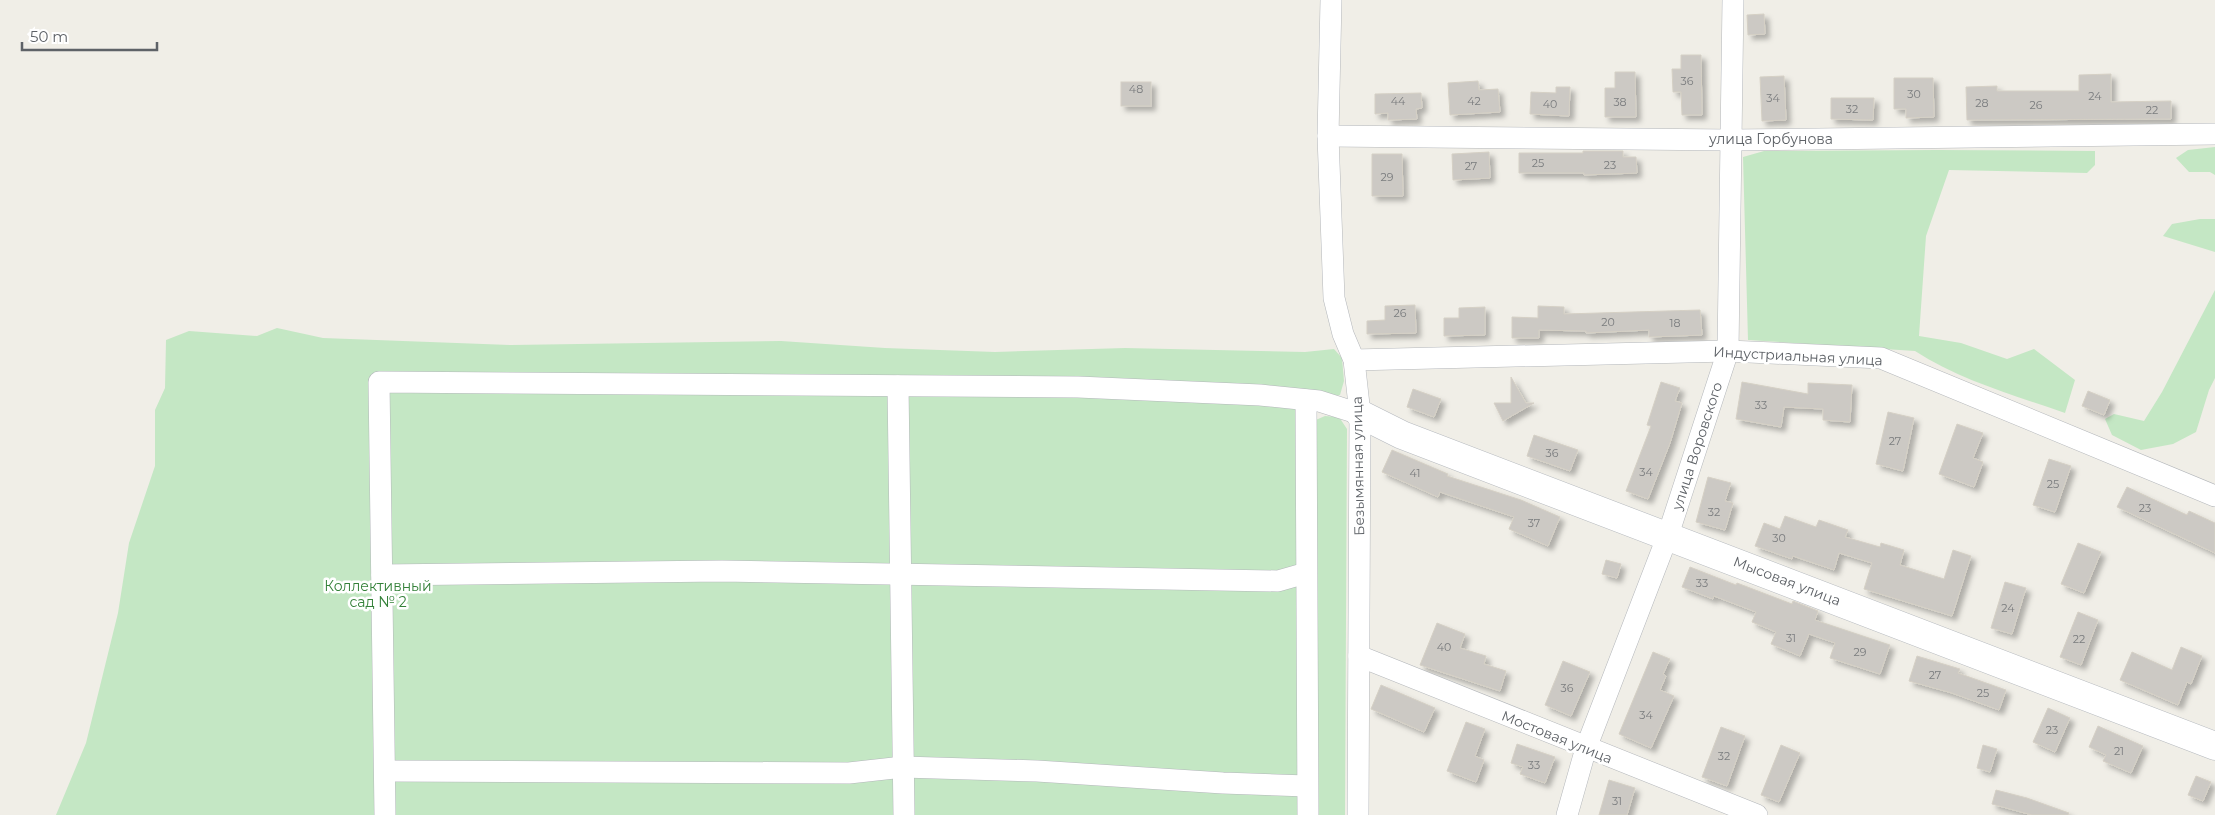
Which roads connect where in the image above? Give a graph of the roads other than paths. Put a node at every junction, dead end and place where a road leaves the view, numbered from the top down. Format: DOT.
graph roads {
  1 [pos="1331,0"];
  2 [pos="1733,0"];
  3 [pos="2215,134"];
  4 [pos="1328,136"];
  5 [pos="1731,140"];
  6 [pos="1728,350"];
  7 [pos="1354,360"];
  8 [pos="898,386"];
  9 [pos="1306,400"];
  10 [pos="1360,414"];
  11 [pos="2215,496"];
  12 [pos="1668,535"];
  13 [pos="1306,573"];
  14 [pos="382,575"];
  15 [pos="899,575"];
  16 [pos="1359,656"];
  17 [pos="2215,746"];
  18 [pos="1586,748"];
  19 [pos="903,767"];
  20 [pos="385,771"];
  21 [pos="1308,786"];
  22 [pos="385,815"];
  23 [pos="904,815"];
  24 [pos="1308,815"];
  25 [pos="1358,815"];
  26 [pos="1567,815"];
  27 [pos="1757,815"];
  1 -- 4 [label="street, Безымянная улица"];
  2 -- 5 [label="street, улица Воровского"];
  3 -- 5 [label="street, улица Горбунова"];
  4 -- 5 [label="street, улица Горбунова"];
  4 -- 7 [label="street, Безымянная улица"];
  5 -- 6 [label="street, улица Воровского"];
  6 -- 7 [label="street, Индустриальная улица"];
  6 -- 11 [label="street, Индустриальная улица"];
  6 -- 12 [label="street, улица Воровского"];
  7 -- 10 [label="street, Безымянная улица"];
  8 -- 9 [label="street"];
  8 -- 14 [label="street"];
  8 -- 15 [label="street"];
  9 -- 10 [label="street"];
  9 -- 13 [label="street"];
  10 -- 12 [label="street, Мысовая улица"];
  10 -- 16 [label="street, Безымянная улица"];
  12 -- 17 [label="street, Мысовая улица"];
  12 -- 18 [label="street, улица Воровского"];
  13 -- 15 [label="street"];
  13 -- 21 [label="street"];
  14 -- 15 [label="street"];
  14 -- 20 [label="street"];
  15 -- 19 [label="street"];
  16 -- 18 [label="street, Мостовая улица"];
  16 -- 25 [label="street, Безымянная улица"];
  18 -- 26 [label="street, улица Воровского"];
  18 -- 27 [label="street, Мостовая улица"];
  19 -- 20 [label="street"];
  19 -- 21 [label="street"];
  19 -- 23 [label="street"];
  20 -- 22 [label="street"];
  21 -- 24 [label="street"];
}
